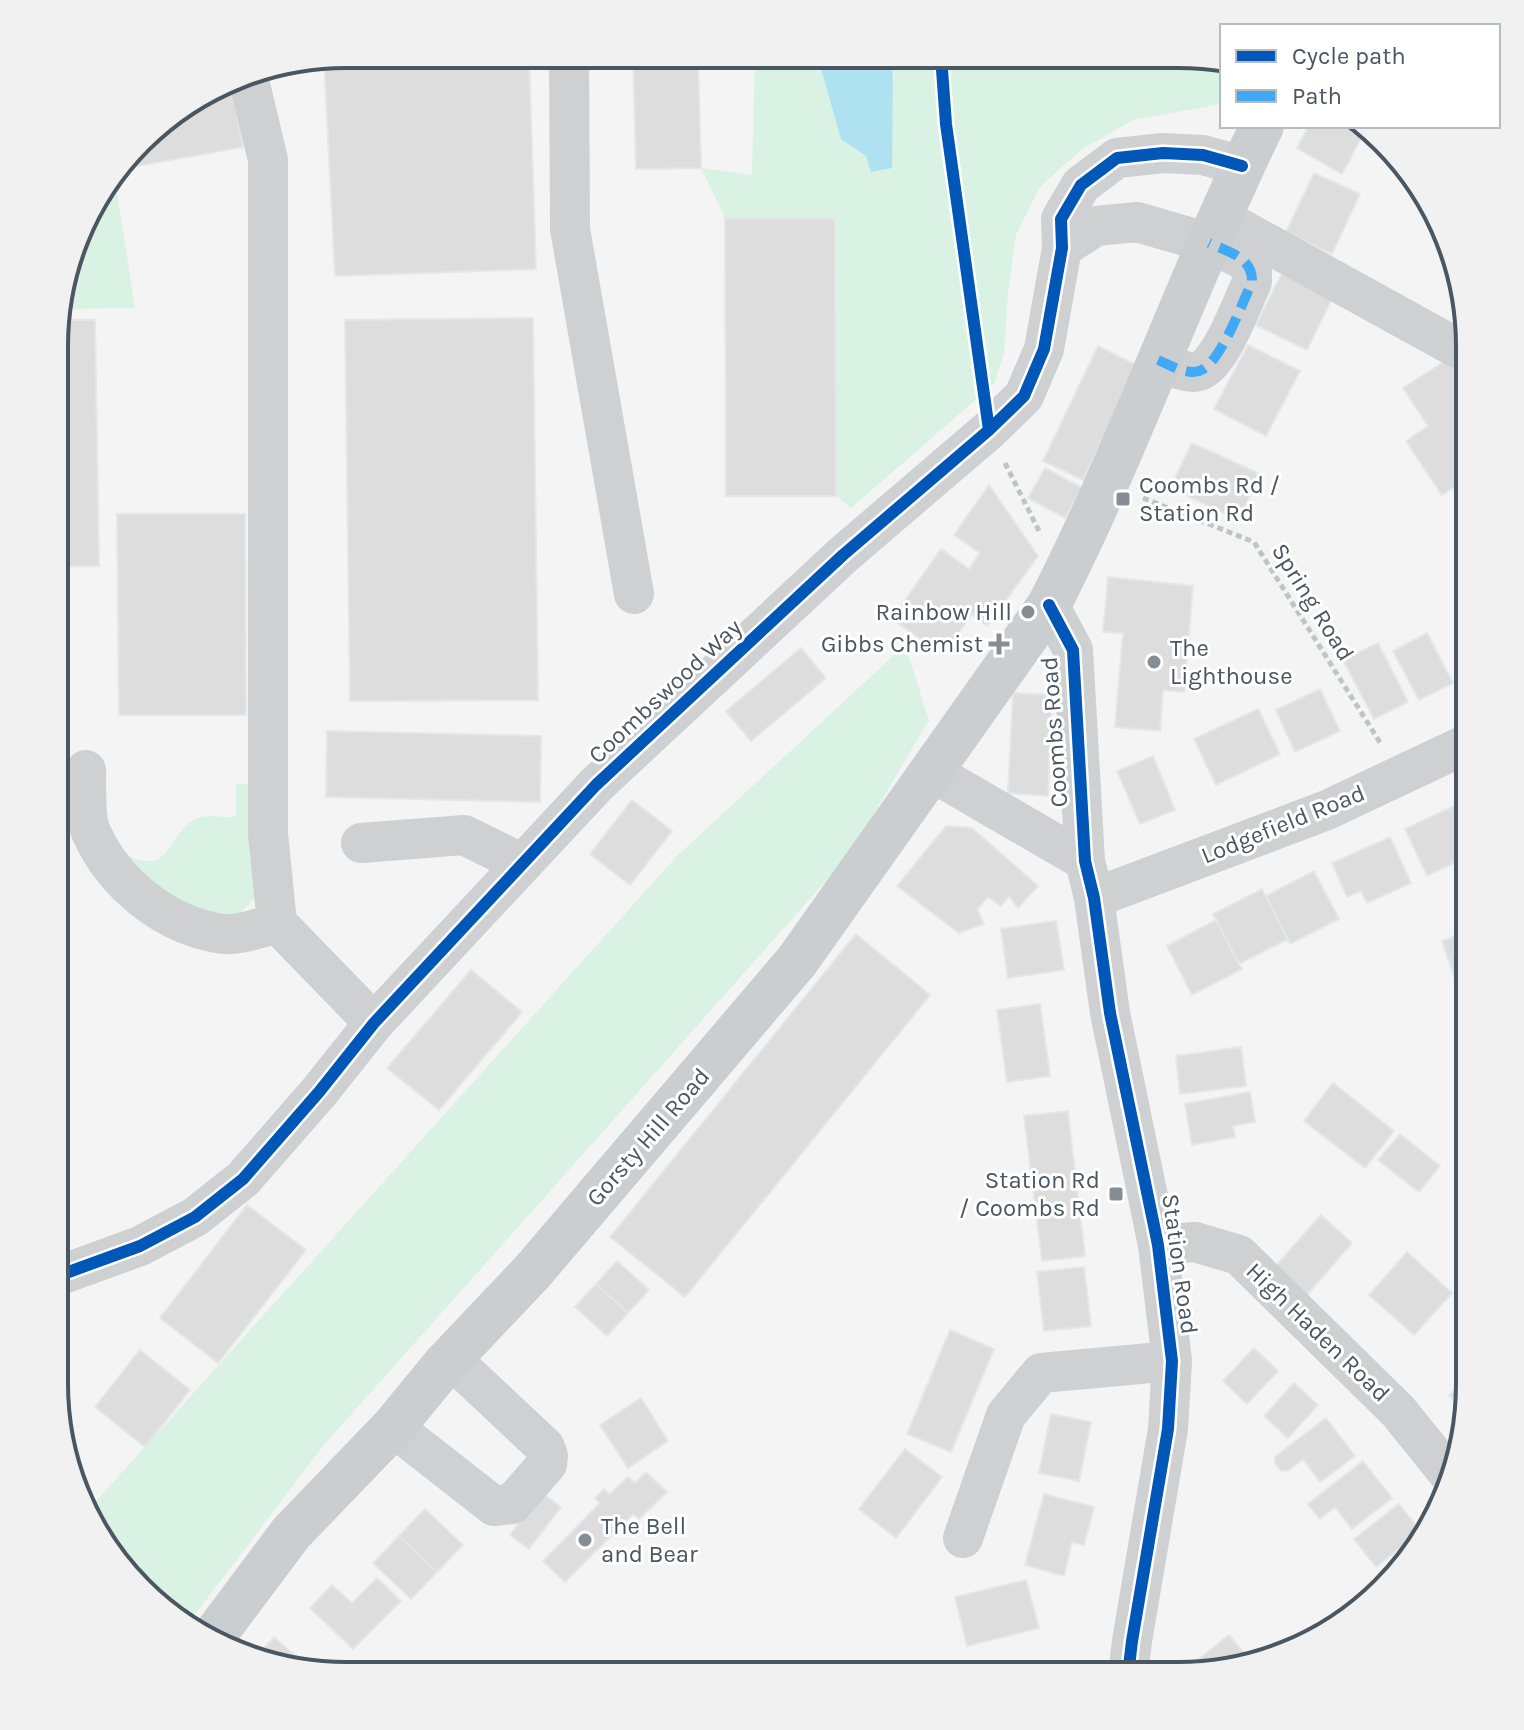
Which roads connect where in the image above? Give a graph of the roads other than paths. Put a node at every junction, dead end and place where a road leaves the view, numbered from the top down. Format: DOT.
graph roads {
  1 [pos="569,69"];
  2 [pos="250,85"];
  3 [pos="1261,128"];
  4 [pos="1242,166"];
  5 [pos="1214,230"];
  6 [pos="1062,248"];
  7 [pos="1455,347"];
  8 [pos="634,594"];
  9 [pos="1049,605"];
  10 [pos="1455,750"];
  11 [pos="86,770"];
  12 [pos="930,771"];
  13 [pos="361,843"];
  14 [pos="521,863"];
  15 [pos="1089,879"];
  16 [pos="277,923"];
  17 [pos="374,1023"];
  18 [pos="1158,1245"];
  19 [pos="69,1272"];
  20 [pos="450,1358"];
  21 [pos="1172,1361"];
  22 [pos="393,1427"];
  23 [pos="1443,1467"];
  24 [pos="963,1538"];
  25 [pos="218,1631"];
  26 [pos="1130,1661"];
  1 -- 8 [label="street"];
  2 -- 16 [label="street"];
  3 -- 4 [label="main road"];
  4 -- 5 [label="main road"];
  4 -- 6 [label="street, Coombswood Way"];
  5 -- 6 [label="street"];
  5 -- 7 [label="street"];
  5 -- 9 [label="main road"];
  6 -- 14 [label="street, Coombswood Way"];
  9 -- 12 [label="main road, Gorsty Hill Road"];
  9 -- 15 [label="street, Coombs Road"];
  10 -- 15 [label="street, Lodgefield Road"];
  11 -- 16 [label="street"];
  12 -- 15 [label="street"];
  12 -- 20 [label="main road, Gorsty Hill Road"];
  13 -- 14 [label="street"];
  14 -- 17 [label="street, Coombswood Way"];
  15 -- 18 [label="street, Station Road"];
  16 -- 17 [label="street"];
  17 -- 19 [label="street, Coombswood Way"];
  18 -- 21 [label="street, Station Road"];
  18 -- 23 [label="street, High Haden Road"];
  20 -- 22 [label="main road, Gorsty Hill Road"];
  20 -- 22 [label="street"];
  21 -- 24 [label="street"];
  21 -- 26 [label="street, Station Road"];
  22 -- 25 [label="main road, Gorsty Hill Road"];
}
